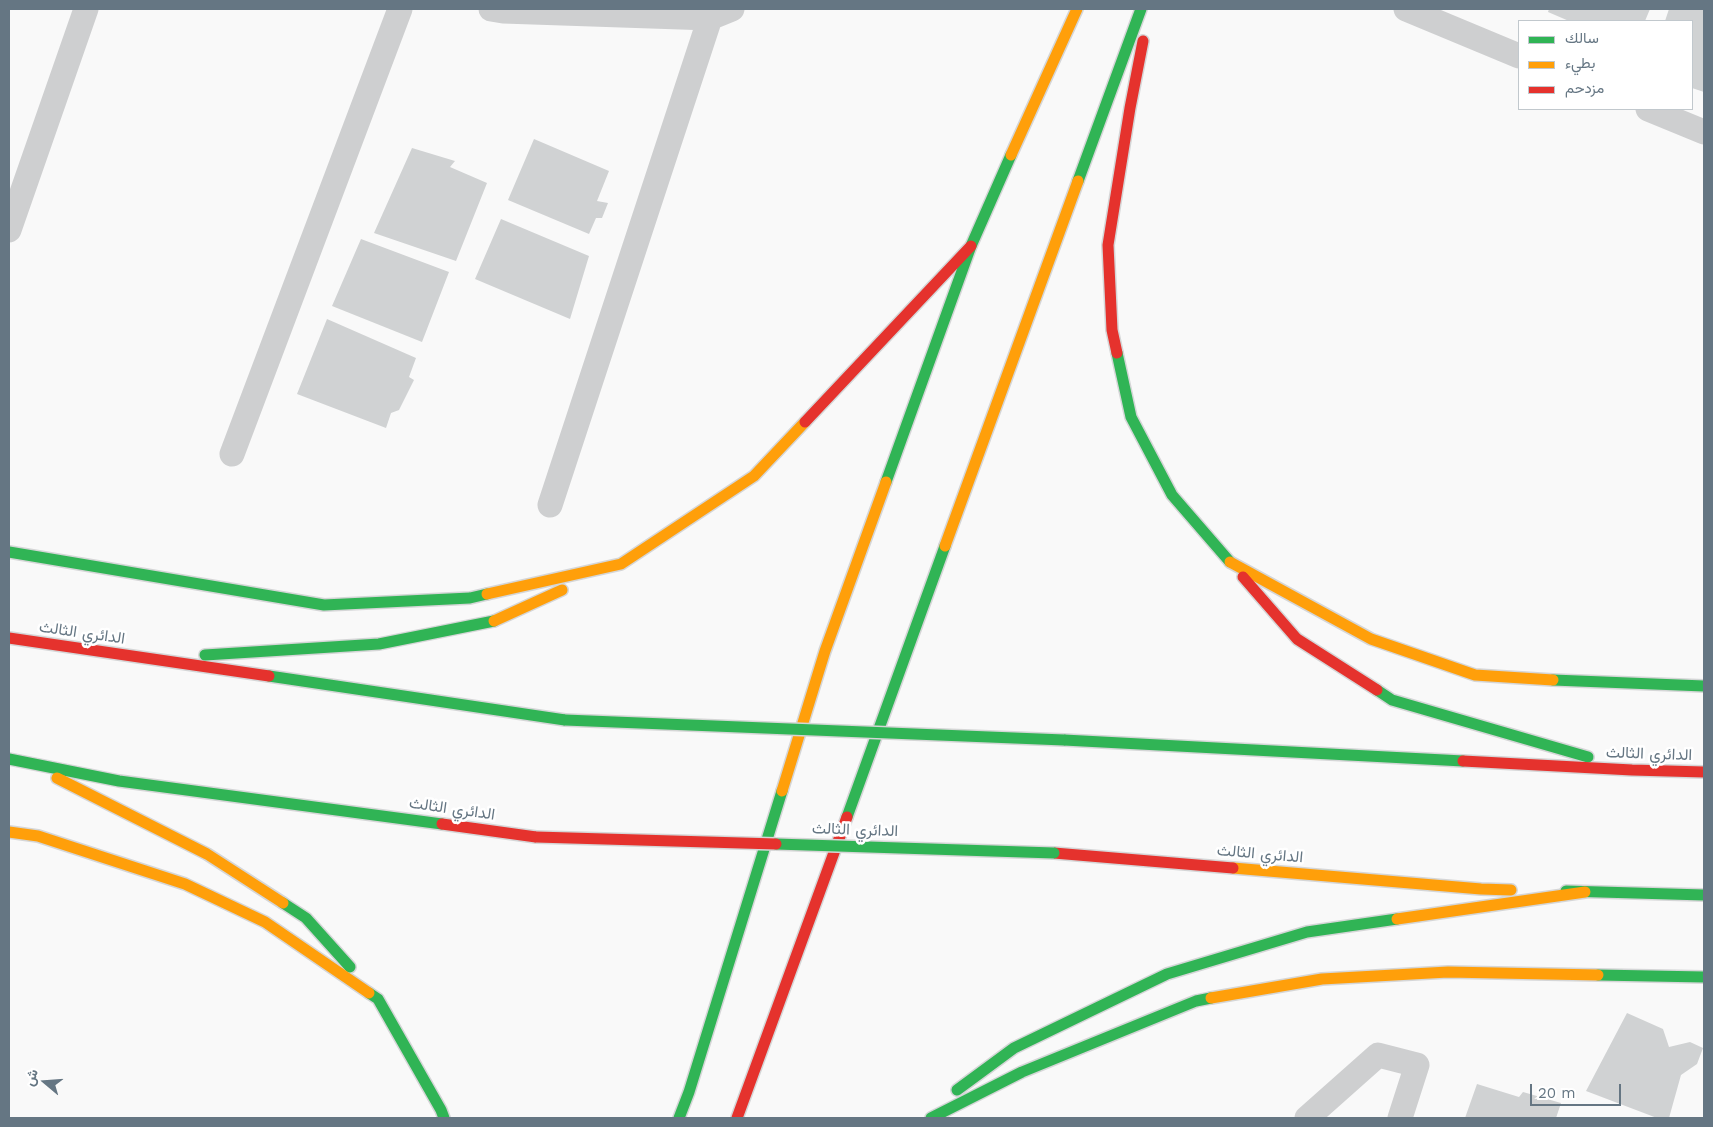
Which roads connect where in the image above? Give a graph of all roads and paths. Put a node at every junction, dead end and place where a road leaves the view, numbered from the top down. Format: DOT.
graph roads {
  1 [pos="86,9"];
  2 [pos="400,9"];
  3 [pos="491,9"];
  4 [pos="1077,9"];
  5 [pos="1141,9"];
  6 [pos="1150,9"];
  7 [pos="1406,9"];
  8 [pos="721,14"];
  9 [pos="1518,56"];
  10 [pos="1650,110"];
  11 [pos="1704,132"];
  12 [pos="9,230"];
  13 [pos="971,246"];
  14 [pos="232,454"];
  15 [pos="550,505"];
  16 [pos="9,552"];
  17 [pos="1230,562"];
  18 [pos="621,564"];
  19 [pos="9,638"];
  20 [pos="150,659"];
  21 [pos="1704,686"];
  22 [pos="9,759"];
  23 [pos="24,762"];
  24 [pos="1632,770"];
  25 [pos="1704,772"];
  26 [pos="9,832"];
  27 [pos="1585,892"];
  28 [pos="1704,895"];
  29 [pos="1704,977"];
  30 [pos="378,1000"];
  31 [pos="444,1118"];
  32 [pos="679,1118"];
  33 [pos="737,1118"];
  34 [pos="920,1118"];
  35 [pos="931,1118"];
  36 [pos="1307,1118"];
  37 [pos="1400,1118"];
  1 -- 12 [label="street"];
  2 -- 14 [label="street"];
  3 -- 8 [label="street"];
  4 -- 13 [label="main road"];
  5 -- 33 [label="main road"];
  6 -- 17 [label="main road"];
  7 -- 9 [label="street"];
  8 -- 15 [label="street"];
  10 -- 11 [label="street"];
  13 -- 18 [label="main road"];
  13 -- 32 [label="main road"];
  16 -- 18 [label="main road"];
  17 -- 21 [label="main road"];
  17 -- 24 [label="main road"];
  18 -- 20 [label="main road"];
  19 -- 20 [label="main road, الدائري الثالث"];
  20 -- 24 [label="main road, الدائري الثالث, bridge"];
  22 -- 23 [label="main road, الدائري الثالث"];
  23 -- 27 [label="main road, الدائري الثالث, bridge"];
  23 -- 30 [label="main road"];
  24 -- 25 [label="main road, الدائري الثالث"];
  26 -- 30 [label="main road"];
  27 -- 28 [label="main road, الدائري الثالث"];
  27 -- 34 [label="main road"];
  29 -- 35 [label="main road"];
  30 -- 31 [label="main road"];
  36 -- 37 [label="street"];
}
